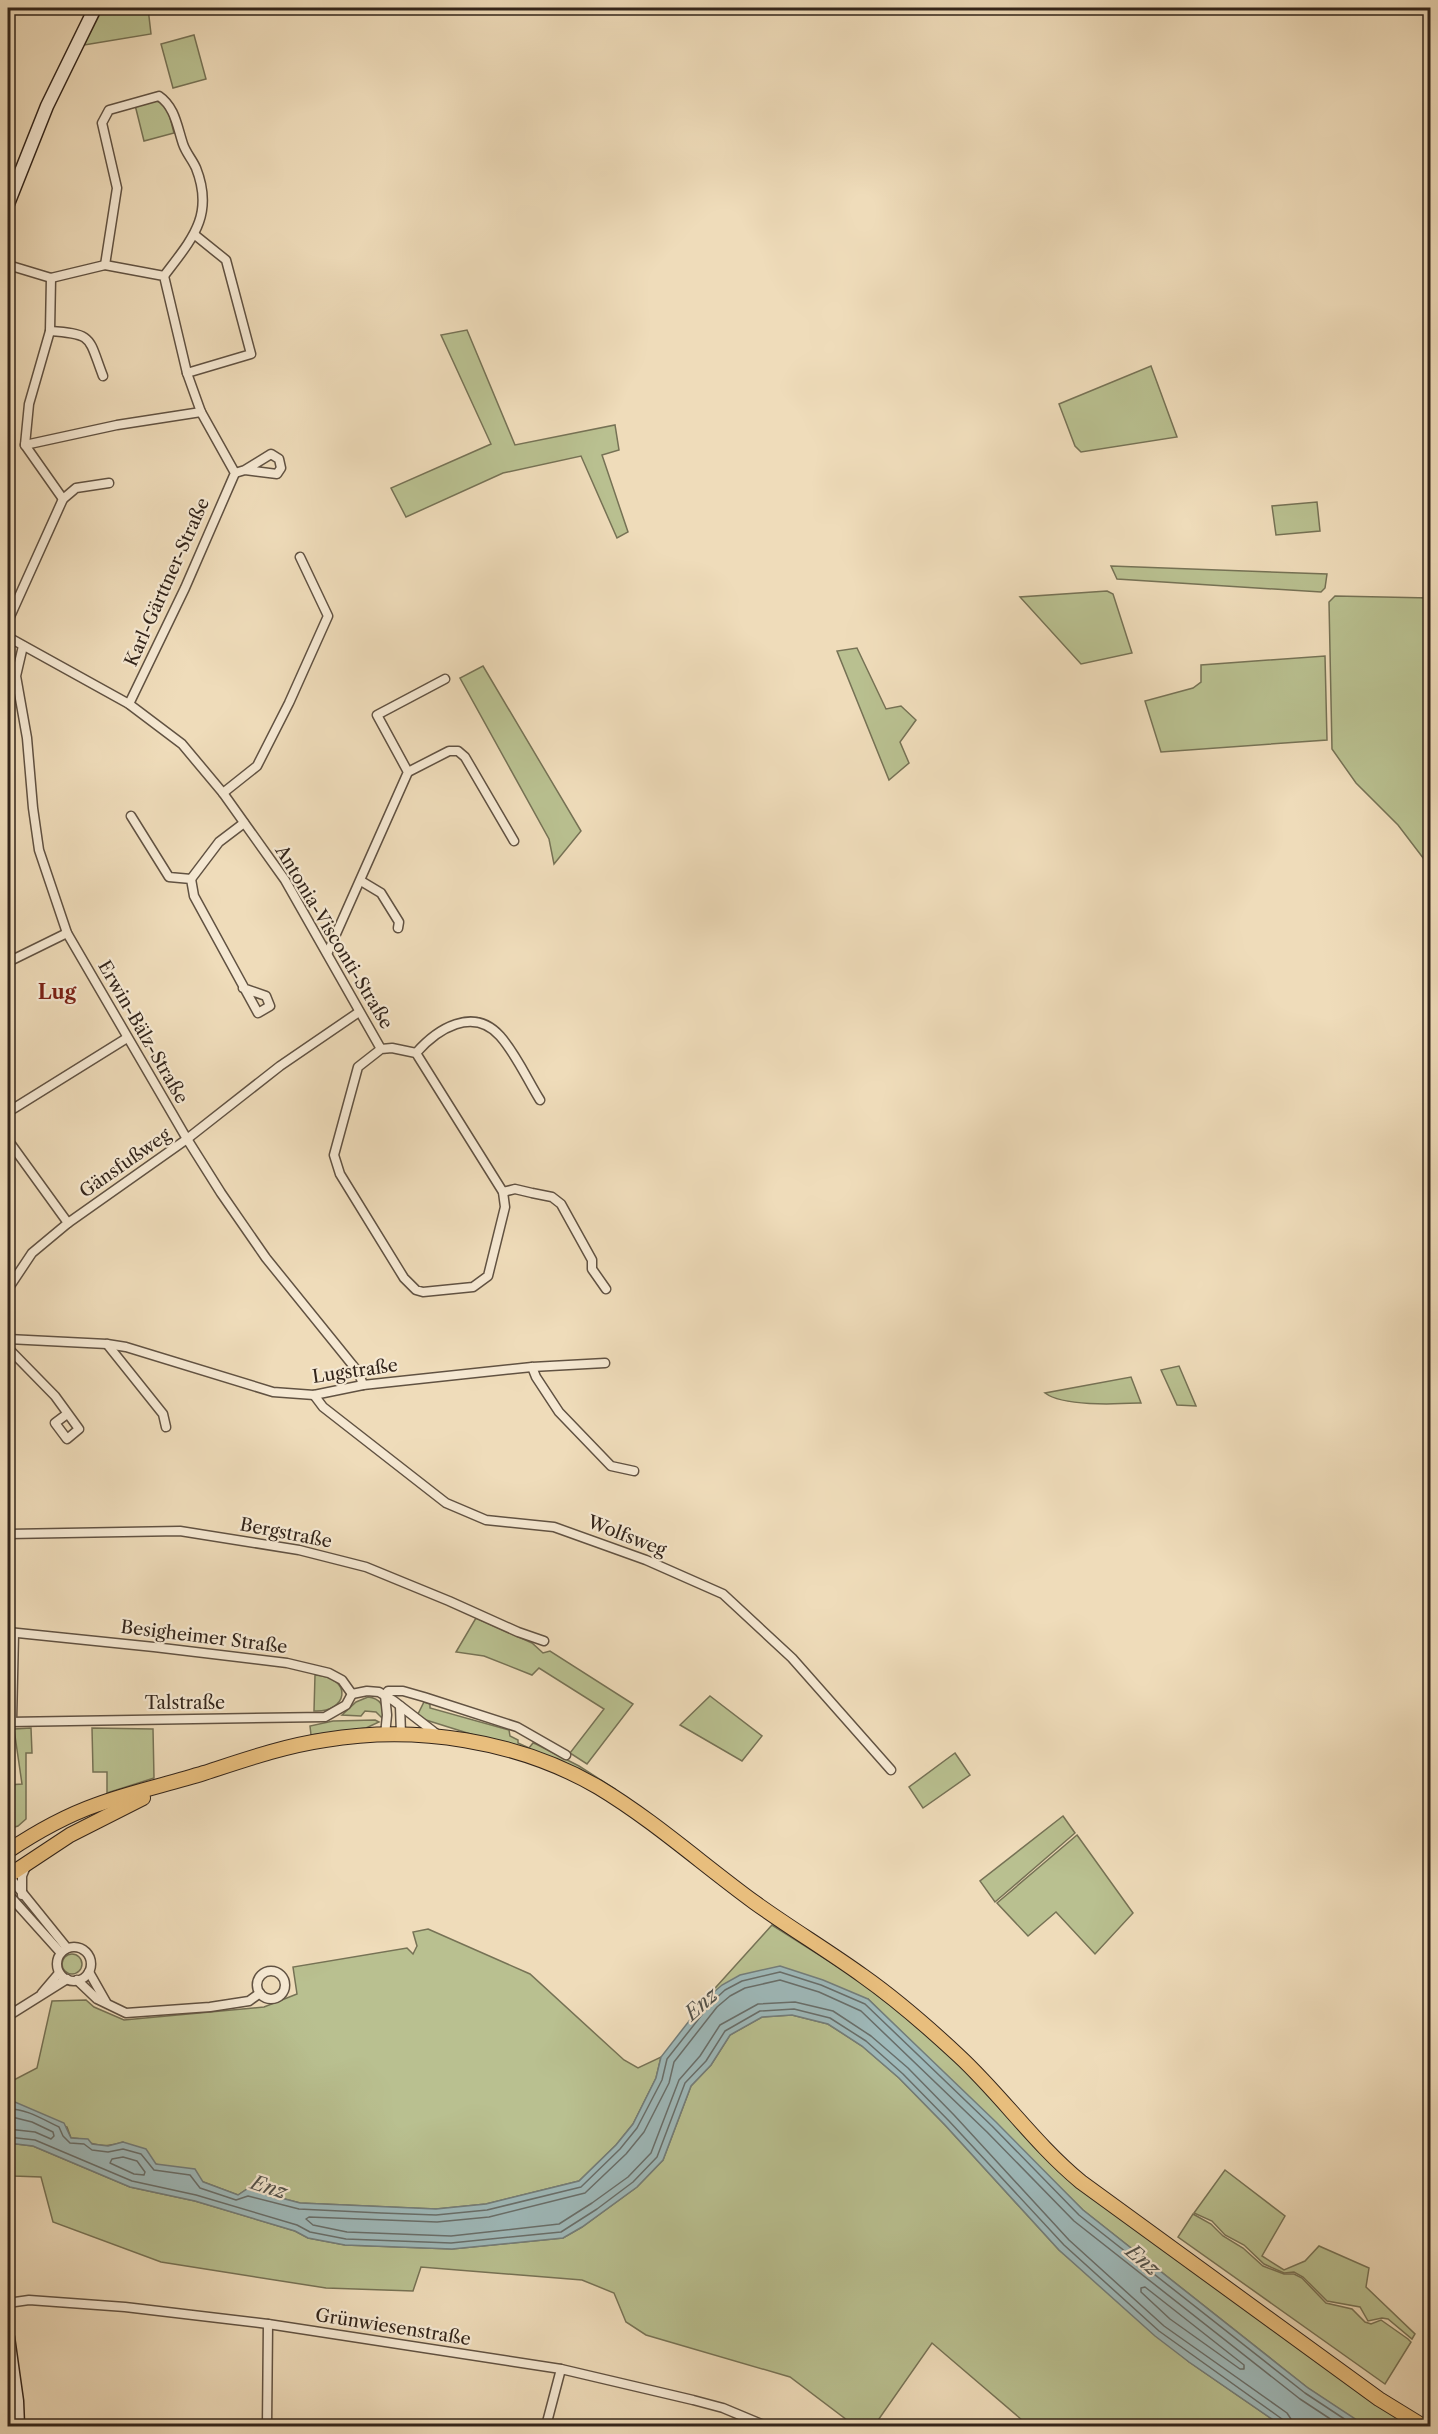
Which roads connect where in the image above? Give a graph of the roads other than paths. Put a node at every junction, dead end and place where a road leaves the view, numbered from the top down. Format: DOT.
graph roads {
  1 [pos="95,8"];
  2 [pos="8,204"];
  3 [pos="195,235"];
  4 [pos="8,265"];
  5 [pos="105,265"];
  6 [pos="164,276"];
  7 [pos="51,278"];
  8 [pos="50,331"];
  9 [pos="187,373"];
  10 [pos="103,376"];
  11 [pos="201,412"];
  12 [pos="25,445"];
  13 [pos="245,470"];
  14 [pos="235,473"];
  15 [pos="109,483"];
  16 [pos="63,499"];
  17 [pos="300,557"];
  18 [pos="8,621"];
  19 [pos="8,637"];
  20 [pos="23,646"];
  21 [pos="12,677"];
  22 [pos="445,679"];
  23 [pos="129,704"];
  24 [pos="408,772"];
  25 [pos="222,793"];
  26 [pos="130,816"];
  27 [pos="244,823"];
  28 [pos="514,841"];
  29 [pos="191,879"];
  30 [pos="361,881"];
  31 [pos="398,928"];
  32 [pos="67,933"];
  33 [pos="328,952"];
  34 [pos="8,962"];
  35 [pos="243,988"];
  36 [pos="359,1012"];
  37 [pos="127,1038"];
  38 [pos="381,1048"];
  39 [pos="417,1053"];
  40 [pos="540,1100"];
  41 [pos="8,1112"];
  42 [pos="187,1139"];
  43 [pos="8,1140"];
  44 [pos="503,1192"];
  45 [pos="68,1223"];
  46 [pos="8,1289"];
  47 [pos="606,1289"];
  48 [pos="8,1339"];
  49 [pos="107,1344"];
  50 [pos="8,1347"];
  51 [pos="604,1363"];
  52 [pos="532,1367"];
  53 [pos="363,1385"];
  54 [pos="314,1395"];
  55 [pos="67,1414"];
  56 [pos="166,1427"];
  57 [pos="634,1471"];
  58 [pos="8,1534"];
  59 [pos="11,1633"];
  60 [pos="544,1641"];
  61 [pos="352,1694"];
  62 [pos="413,1694"];
  63 [pos="385,1695"];
  64 [pos="400,1706"];
  65 [pos="408,1713"];
  66 [pos="10,1721"];
  67 [pos="401,1734"];
  68 [pos="385,1735"];
  69 [pos="439,1736"];
  70 [pos="567,1755"];
  71 [pos="891,1770"];
  72 [pos="180,1781"];
  73 [pos="8,1851"];
  74 [pos="30,1861"];
  75 [pos="8,1875"];
  76 [pos="8,1894"];
  77 [pos="22,1896"];
  78 [pos="8,1901"];
  79 [pos="20,1906"];
  80 [pos="64,1951"];
  81 [pos="89,1972"];
  82 [pos="59,1973"];
  83 [pos="67,1979"];
  84 [pos="77,1980"];
  85 [pos="260,1993"];
  86 [pos="35,2000"];
  87 [pos="106,2002"];
  88 [pos="8,2016"];
  89 [pos="8,2303"];
  90 [pos="268,2324"];
  91 [pos="8,2337"];
  92 [pos="9,2357"];
  93 [pos="561,2369"];
  94 [pos="18,2427"];
  95 [pos="267,2427"];
  96 [pos="546,2427"];
  97 [pos="766,2427"];
  98 [pos="1423,2427"];
  1 -- 2 [label="main road"];
  3 -- 5 [label="street"];
  3 -- 6 [label="street"];
  3 -- 9 [label="street"];
  4 -- 7 [label="street"];
  5 -- 6 [label="street"];
  5 -- 7 [label="street"];
  6 -- 9 [label="street"];
  7 -- 8 [label="street"];
  8 -- 10 [label="street"];
  8 -- 12 [label="street"];
  9 -- 11 [label="street"];
  11 -- 12 [label="street"];
  11 -- 14 [label="street"];
  12 -- 16 [label="street"];
  13 -- 14 [label="street"];
  14 -- 23 [label="street, Karl-Gärttner-Straße"];
  15 -- 16 [label="street"];
  16 -- 18 [label="street"];
  17 -- 25 [label="street"];
  19 -- 20 [label="street, Antonia-Visconti-Straße"];
  20 -- 21 [label="street, Erwin-Bälz-Straße"];
  20 -- 23 [label="street, Antonia-Visconti-Straße"];
  21 -- 32 [label="street, Erwin-Bälz-Straße"];
  22 -- 24 [label="street"];
  23 -- 25 [label="street, Antonia-Visconti-Straße"];
  24 -- 28 [label="street"];
  24 -- 30 [label="street"];
  25 -- 27 [label="street, Antonia-Visconti-Straße"];
  26 -- 29 [label="street"];
  27 -- 29 [label="street"];
  27 -- 33 [label="street, Antonia-Visconti-Straße"];
  29 -- 35 [label="street"];
  30 -- 31 [label="street"];
  30 -- 33 [label="street"];
  32 -- 34 [label="street"];
  32 -- 37 [label="street, Erwin-Bälz-Straße"];
  33 -- 36 [label="street, Antonia-Visconti-Straße"];
  36 -- 38 [label="street, Antonia-Visconti-Straße"];
  36 -- 42 [label="street, Gänsfußweg"];
  37 -- 41 [label="street"];
  37 -- 42 [label="street, Erwin-Bälz-Straße"];
  38 -- 39 [label="street, Antonia-Visconti-Straße"];
  38 -- 44 [label="street"];
  39 -- 40 [label="street"];
  39 -- 44 [label="street"];
  42 -- 45 [label="street, Gänsfußweg"];
  42 -- 53 [label="street, Erwin-Bälz-Straße"];
  43 -- 45 [label="street"];
  44 -- 47 [label="street"];
  45 -- 46 [label="street, Gänsfußweg"];
  48 -- 49 [label="street, Lugstraße"];
  49 -- 54 [label="street, Lugstraße"];
  49 -- 56 [label="street"];
  50 -- 55 [label="street"];
  51 -- 52 [label="street, Lugstraße"];
  52 -- 53 [label="street, Lugstraße"];
  52 -- 57 [label="street"];
  53 -- 54 [label="street, Lugstraße"];
  54 -- 71 [label="street, Wolfsweg"];
  58 -- 60 [label="street, Bergstraße"];
  59 -- 61 [label="street, Besigheimer Straße"];
  59 -- 66 [label="street"];
  61 -- 63 [label="street"];
  61 -- 66 [label="street, Talstraße"];
  62 -- 63 [label="street"];
  62 -- 65 [label="street"];
  62 -- 70 [label="street"];
  63 -- 64 [label="street"];
  63 -- 68 [label="street"];
  64 -- 65 [label="street"];
  64 -- 67 [label="street"];
  65 -- 69 [label="street"];
  67 -- 68 [label="main road"];
  67 -- 69 [label="main road"];
  68 -- 72 [label="main road"];
  69 -- 98 [label="main road"];
  72 -- 73 [label="main road"];
  72 -- 74 [label="main road"];
  74 -- 75 [label="main road"];
  74 -- 77 [label="street"];
  75 -- 77 [label="street"];
  76 -- 79 [label="street"];
  77 -- 80 [label="street"];
  78 -- 79 [label="street"];
  79 -- 80 [label="street"];
  80 -- 81 [label="street"];
  80 -- 82 [label="street"];
  81 -- 84 [label="street"];
  81 -- 87 [label="street"];
  82 -- 83 [label="street"];
  82 -- 86 [label="street"];
  83 -- 84 [label="street"];
  83 -- 86 [label="street"];
  84 -- 87 [label="street"];
  85 -- 87 [label="street"];
  86 -- 88 [label="street"];
  89 -- 90 [label="street, Grünwiesenstraße"];
  90 -- 93 [label="street, Grünwiesenstraße"];
  90 -- 95 [label="street"];
  91 -- 92 [label="main road"];
  92 -- 94 [label="main road"];
  93 -- 96 [label="street"];
  93 -- 97 [label="street, Grünwiesenstraße"];
}
